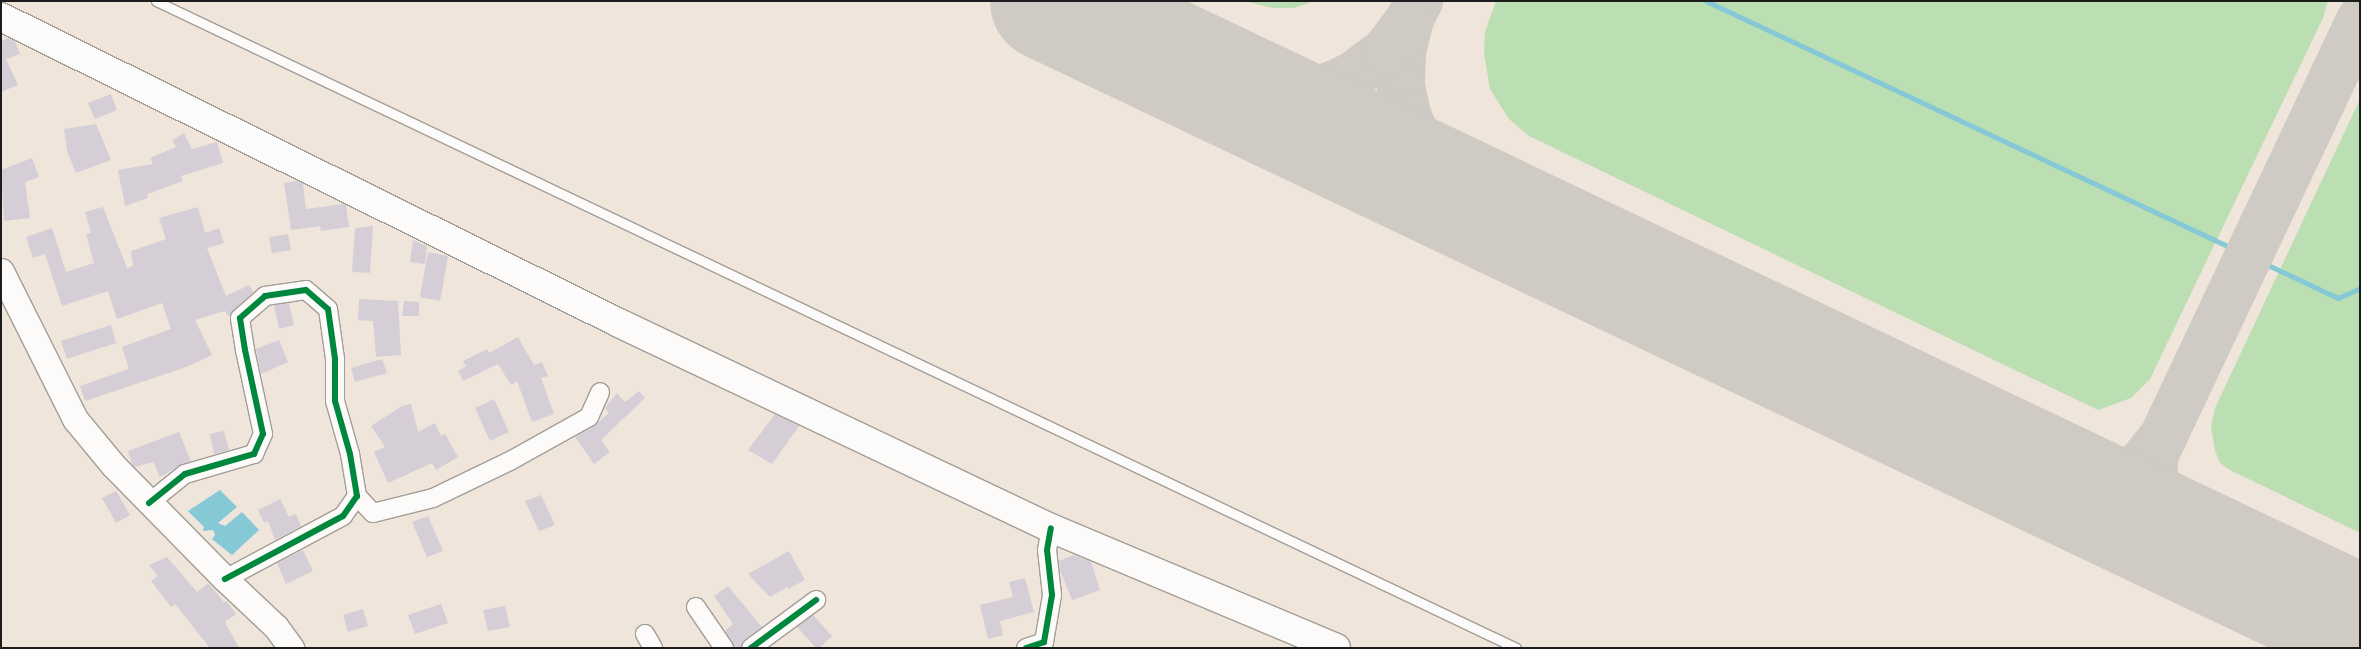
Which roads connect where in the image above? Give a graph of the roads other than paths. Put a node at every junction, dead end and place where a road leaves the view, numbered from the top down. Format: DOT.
graph roads {
  1 [pos="156,1"];
  2 [pos="1,17"];
  3 [pos="1,271"];
  4 [pos="600,392"];
  5 [pos="357,496"];
  6 [pos="149,503"];
  7 [pos="1051,528"];
  8 [pos="225,579"];
  9 [pos="816,600"];
  10 [pos="696,607"];
  11 [pos="291,648"];
  12 [pos="724,648"];
  13 [pos="751,648"];
  14 [pos="1026,648"];
  15 [pos="1336,648"];
  16 [pos="1516,648"];
  1 -- 16 [label="lane"];
  2 -- 7 [label="main road"];
  3 -- 6 [label="street"];
  4 -- 5 [label="street"];
  5 -- 6 [label="street"];
  5 -- 8 [label="street"];
  6 -- 8 [label="street"];
  7 -- 14 [label="street"];
  7 -- 15 [label="main road"];
  8 -- 11 [label="street"];
  9 -- 13 [label="street"];
  10 -- 12 [label="street"];
}
